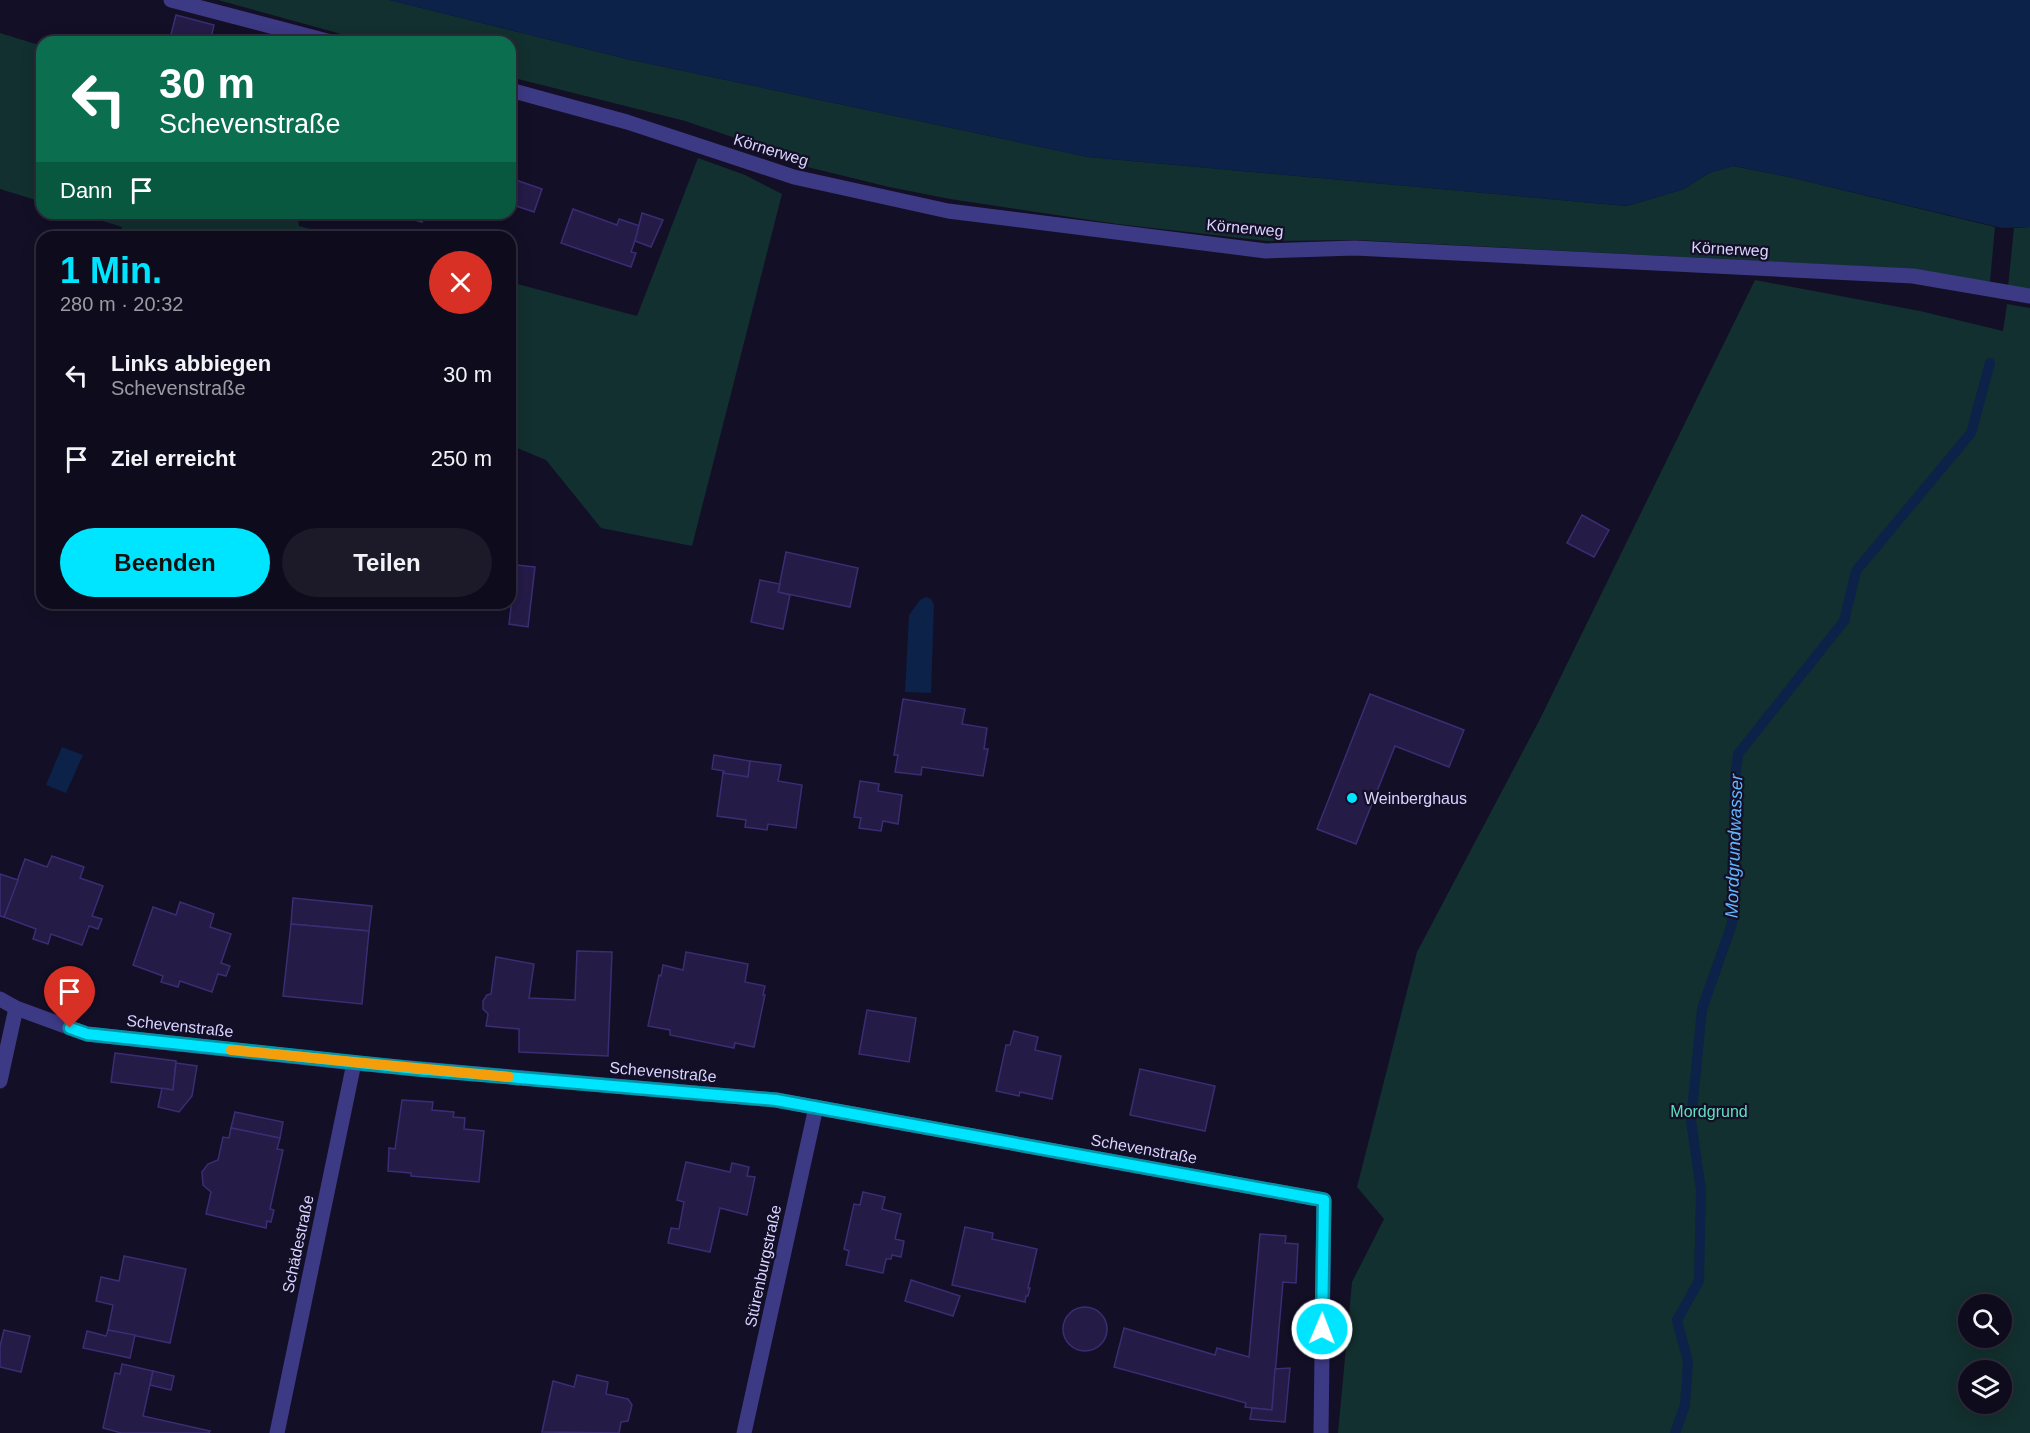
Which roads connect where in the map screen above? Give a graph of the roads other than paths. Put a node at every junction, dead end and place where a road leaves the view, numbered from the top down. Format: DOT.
graph roads {
  1 [pos="171,0"];
  2 [pos="307,36"];
  3 [pos="516,92"];
  4 [pos="2030,296"];
  5 [pos="0,999"];
  6 [pos="16,1008"];
  7 [pos="354,1063"];
  8 [pos="0,1081"];
  9 [pos="816,1107"];
  10 [pos="277,1433"];
  11 [pos="744,1433"];
  12 [pos="1321,1433"];
  1 -- 2 [label="street"];
  3 -- 4 [label="street, Körnerweg"];
  5 -- 6 [label="street, Schevenstraße"];
  6 -- 7 [label="street, Schevenstraße"];
  6 -- 8 [label="street"];
  7 -- 9 [label="street, Schevenstraße"];
  7 -- 10 [label="street, Schädestraße"];
  9 -- 11 [label="street, Stürenburgstraße"];
  9 -- 12 [label="street, Schevenstraße"];
}
